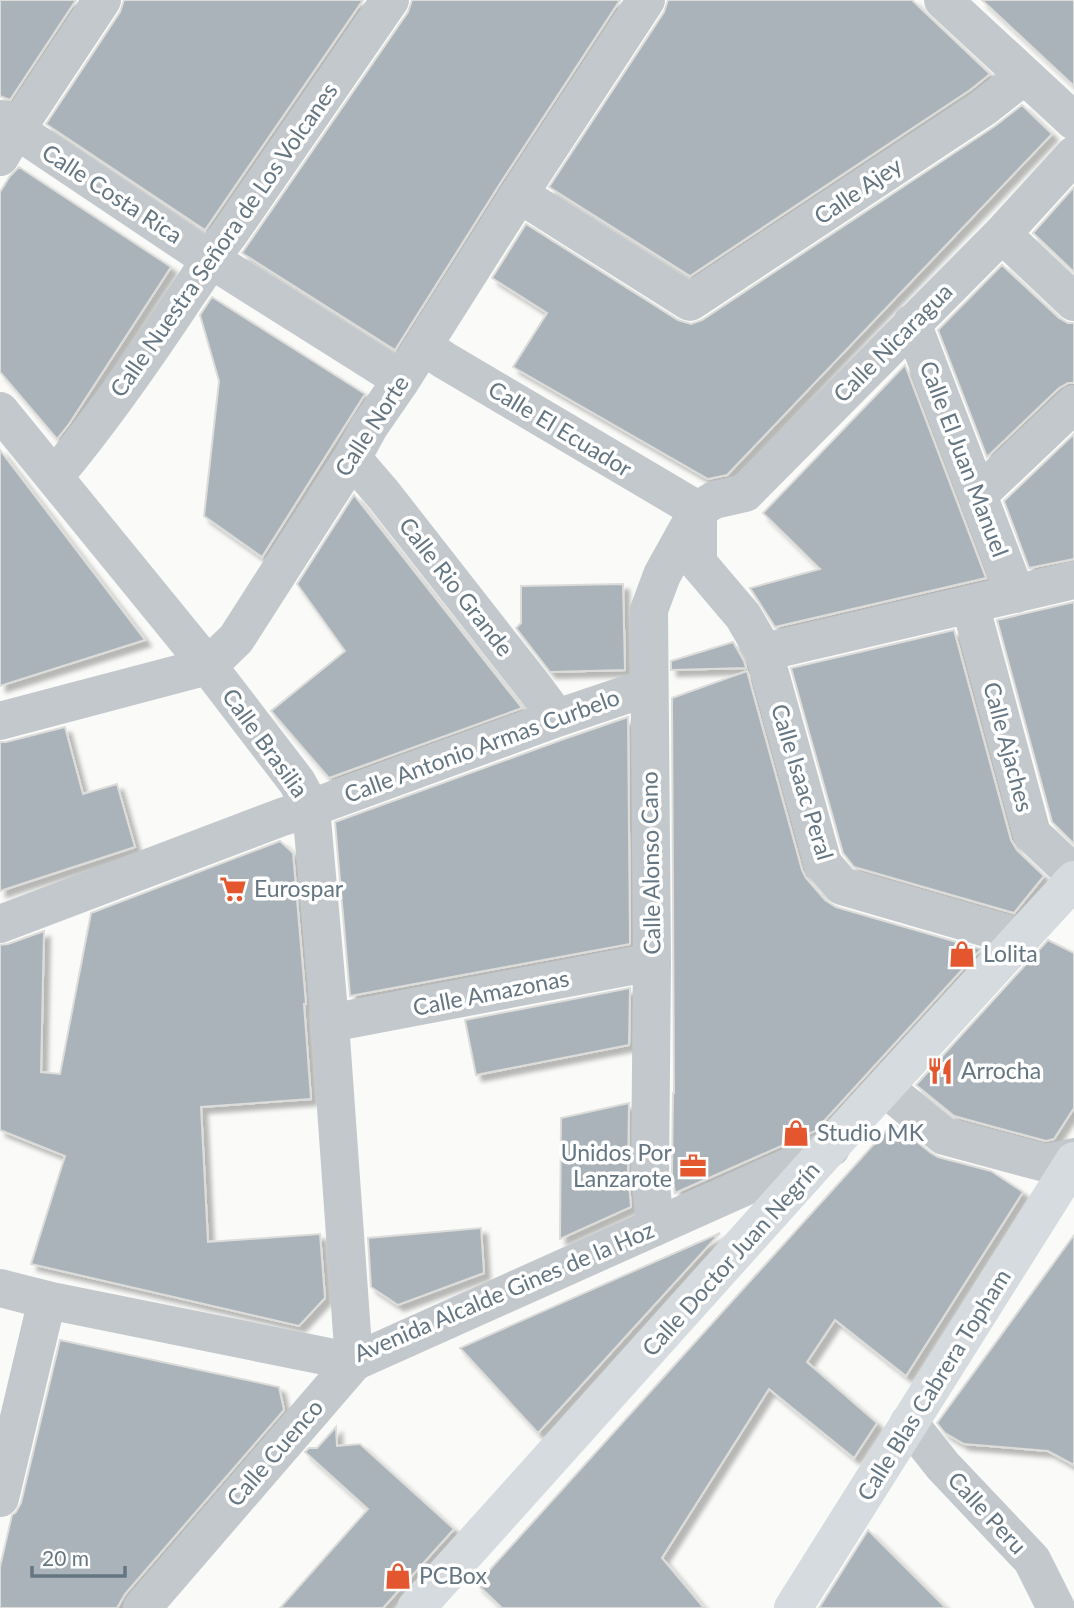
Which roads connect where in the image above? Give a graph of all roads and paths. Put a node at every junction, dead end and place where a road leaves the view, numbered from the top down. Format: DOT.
graph roads {
  1 [pos="102,0"];
  2 [pos="390,0"];
  3 [pos="646,0"];
  4 [pos="943,0"];
  5 [pos="1024,76"];
  6 [pos="1074,121"];
  7 [pos="5,136"];
  8 [pos="1074,155"];
  9 [pos="519,194"];
  10 [pos="1002,234"];
  11 [pos="210,259"];
  12 [pos="1074,302"];
  13 [pos="912,323"];
  14 [pos="424,345"];
  15 [pos="400,382"];
  16 [pos="1074,404"];
  17 [pos="0,411"];
  18 [pos="352,458"];
  19 [pos="54,477"];
  20 [pos="978,495"];
  21 [pos="698,510"];
  22 [pos="1074,580"];
  23 [pos="1016,594"];
  24 [pos="970,604"];
  25 [pos="764,652"];
  26 [pos="208,666"];
  27 [pos="649,689"];
  28 [pos="556,718"];
  29 [pos="0,721"];
  30 [pos="312,808"];
  31 [pos="1074,874"];
  32 [pos="1074,880"];
  33 [pos="0,924"];
  34 [pos="1021,939"];
  35 [pos="652,962"];
  36 [pos="330,1023"];
  37 [pos="886,1088"];
  38 [pos="831,1148"];
  39 [pos="1074,1159"];
  40 [pos="655,1227"];
  41 [pos="0,1288"];
  42 [pos="47,1300"];
  43 [pos="354,1362"];
  44 [pos="909,1423"];
  45 [pos="0,1498"];
  46 [pos="142,1608"];
  47 [pos="416,1608"];
  48 [pos="793,1608"];
  49 [pos="1056,1608"];
  1 -- 7 [label="street"];
  2 -- 11 [label="street, Calle Nuestra Señora de Los Volcanes"];
  3 -- 9 [label="street, Calle Norte"];
  4 -- 5 [label="street"];
  5 -- 6 [label="street"];
  5 -- 9 [label="street, Calle Ajey"];
  7 -- 11 [label="street, Calle Costa Rica"];
  8 -- 10 [label="street, Calle Nicaragua"];
  9 -- 14 [label="street, Calle Norte"];
  10 -- 12 [label="street"];
  10 -- 13 [label="street, Calle Nicaragua"];
  11 -- 15 [label="street, Calle Costa Rica"];
  11 -- 19 [label="street, Calle Nuestra Señora de Los Volcanes"];
  13 -- 20 [label="street, Calle El Juan Manuel"];
  13 -- 21 [label="street, Calle Nicaragua"];
  14 -- 15 [label="street, Calle Norte"];
  14 -- 21 [label="street, Calle El Ecuador"];
  15 -- 18 [label="street, Calle Norte"];
  16 -- 20 [label="street"];
  17 -- 19 [label="street, Calle Brasilia"];
  18 -- 26 [label="street, Calle Norte"];
  18 -- 28 [label="street, Calle Rio Grande"];
  19 -- 26 [label="street, Calle Brasilia"];
  20 -- 23 [label="street, Calle El Juan Manuel"];
  21 -- 25 [label="street, Calle Isaac Peral"];
  21 -- 27 [label="street, Calle Alonso Cano"];
  22 -- 23 [label="street"];
  23 -- 24 [label="street"];
  24 -- 25 [label="street"];
  24 -- 31 [label="street, Calle Ajaches"];
  25 -- 34 [label="street, Calle Isaac Peral"];
  26 -- 29 [label="street, Calle Norte"];
  26 -- 30 [label="street, Calle Brasilia"];
  27 -- 28 [label="street, Calle Antonio Armas Curbelo"];
  27 -- 35 [label="street, Calle Alonso Cano"];
  28 -- 30 [label="street, Calle Antonio Armas Curbelo"];
  30 -- 33 [label="street, Calle Antonio Armas Curbelo"];
  30 -- 36 [label="street, Calle Brasilia"];
  32 -- 34 [label="main road, Calle Doctor Juan Negrín"];
  34 -- 37 [label="main road, Calle Doctor Juan Negrín"];
  35 -- 36 [label="street, Calle Amazonas"];
  35 -- 40 [label="street, Calle Alonso Cano"];
  36 -- 43 [label="street, Calle Brasilia"];
  37 -- 38 [label="main road, Calle Doctor Juan Negrín"];
  37 -- 39 [label="street"];
  38 -- 40 [label="street, Avenida Alcalde Gines de la Hoz"];
  38 -- 47 [label="main road, Calle Doctor Juan Negrín"];
  39 -- 44 [label="main road, Calle Blas Cabrera Topham"];
  40 -- 43 [label="street, Avenida Alcalde Gines de la Hoz"];
  41 -- 42 [label="street, Avenida Alcalde Gines de la Hoz"];
  42 -- 43 [label="street, Avenida Alcalde Gines de la Hoz"];
  42 -- 45 [label="street"];
  43 -- 46 [label="street, Calle Cuenco"];
  44 -- 48 [label="main road, Calle Blas Cabrera Topham"];
  44 -- 49 [label="street, Calle Peru"];
}
